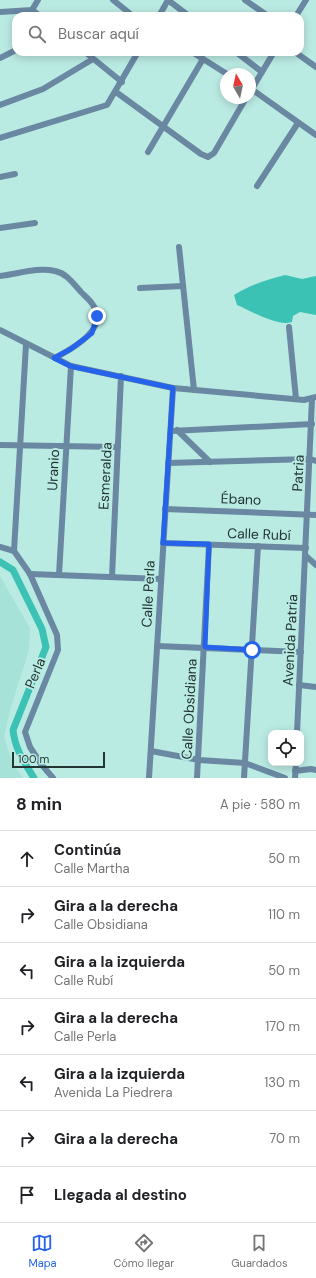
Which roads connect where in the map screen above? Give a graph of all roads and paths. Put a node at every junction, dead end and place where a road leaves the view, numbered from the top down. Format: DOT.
graph roads {
  1 [pos="38,0"];
  2 [pos="114,0"];
  3 [pos="168,0"];
  4 [pos="245,0"];
  5 [pos="306,0"];
  6 [pos="32,10"];
  7 [pos="0,12"];
  8 [pos="35,12"];
  9 [pos="128,12"];
  10 [pos="161,12"];
  11 [pos="184,12"];
  12 [pos="262,12"];
  13 [pos="298,12"];
  14 [pos="12,52"];
  15 [pos="90,56"];
  16 [pos="136,56"];
  17 [pos="198,56"];
  18 [pos="241,56"];
  19 [pos="272,56"];
  20 [pos="300,56"];
  21 [pos="0,58"];
  22 [pos="93,59"];
  23 [pos="203,60"];
  24 [pos="316,68"];
  25 [pos="220,70"];
  26 [pos="262,72"];
  27 [pos="122,82"];
  28 [pos="256,82"];
  29 [pos="116,92"];
  30 [pos="256,94"];
  31 [pos="243,104"];
  32 [pos="0,105"];
  33 [pos="298,123"];
  34 [pos="163,127"];
  35 [pos="316,135"];
  36 [pos="0,138"];
  37 [pos="148,152"];
  38 [pos="15,174"];
  39 [pos="0,177"];
  40 [pos="257,186"];
  41 [pos="35,223"];
  42 [pos="0,228"];
  43 [pos="179,247"];
  44 [pos="0,276"];
  45 [pos="183,286"];
  46 [pos="140,288"];
  47 [pos="289,327"];
  48 [pos="0,330"];
  49 [pos="26,344"];
  50 [pos="54,358"];
  51 [pos="70,366"];
  52 [pos="121,376"];
  53 [pos="173,388"];
  54 [pos="194,390"];
  55 [pos="314,398"];
  56 [pos="296,399"];
  57 [pos="312,424"];
  58 [pos="174,430"];
  59 [pos="0,445"];
  60 [pos="20,445"];
  61 [pos="66,447"];
  62 [pos="118,447"];
  63 [pos="313,460"];
  64 [pos="210,462"];
  65 [pos="168,463"];
  66 [pos="165,509"];
  67 [pos="308,514"];
  68 [pos="316,515"];
  69 [pos="163,543"];
  70 [pos="209,544"];
  71 [pos="258,546"];
  72 [pos="0,547"];
  73 [pos="306,548"];
  74 [pos="14,551"];
  75 [pos="306,556"];
  76 [pos="316,565"];
  77 [pos="30,574"];
  78 [pos="58,575"];
  79 [pos="112,577"];
  80 [pos="161,579"];
  81 [pos="157,646"];
  82 [pos="205,647"];
  83 [pos="252,650"];
  84 [pos="301,652"];
  85 [pos="299,685"];
  86 [pos="316,687"];
  87 [pos="297,730"];
  88 [pos="151,751"];
  89 [pos="199,760"];
  90 [pos="245,763"];
  91 [pos="296,766"];
  92 [pos="316,770"];
  93 [pos="295,771"];
  94 [pos="53,778"];
  95 [pos="149,778"];
  96 [pos="197,778"];
  97 [pos="244,778"];
  98 [pos="285,778"];
  99 [pos="295,778"];
  1 -- 6 [label="street"];
  2 -- 9 [label="street"];
  3 -- 10 [label="street"];
  3 -- 11 [label="street"];
  4 -- 12 [label="street"];
  5 -- 13 [label="street"];
  6 -- 7 [label="street"];
  6 -- 8 [label="street"];
  14 -- 21 [label="street"];
  15 -- 22 [label="street"];
  16 -- 27 [label="street"];
  17 -- 23 [label="street"];
  18 -- 26 [label="street"];
  19 -- 26 [label="street"];
  20 -- 24 [label="street"];
  22 -- 27 [label="street"];
  22 -- 32 [label="street"];
  23 -- 25 [label="street"];
  23 -- 34 [label="street"];
  26 -- 28 [label="street"];
  27 -- 29 [label="street"];
  29 -- 34 [label="street"];
  29 -- 36 [label="street"];
  30 -- 33 [label="street"];
  31 -- 34 [label="street"];
  33 -- 35 [label="street"];
  33 -- 40 [label="street"];
  34 -- 37 [label="street"];
  38 -- 39 [label="street"];
  41 -- 42 [label="street"];
  43 -- 45 [label="street"];
  44 -- 50 [label="street"];
  45 -- 46 [label="street"];
  45 -- 54 [label="street"];
  47 -- 56 [label="street"];
  48 -- 49 [label="street"];
  49 -- 50 [label="street"];
  49 -- 60 [label="street"];
  50 -- 51 [label="street"];
  51 -- 52 [label="street"];
  51 -- 61 [label="street, Uranio"];
  52 -- 53 [label="street"];
  52 -- 62 [label="street, Esmeralda"];
  53 -- 54 [label="street"];
  53 -- 58 [label="street, Calle Perla"];
  54 -- 56 [label="street"];
  55 -- 56 [label="street"];
  55 -- 57 [label="street, Patria"];
  57 -- 58 [label="street"];
  57 -- 63 [label="street, Patria"];
  58 -- 64 [label="street"];
  58 -- 65 [label="street, Calle Perla"];
  59 -- 60 [label="street"];
  60 -- 61 [label="street"];
  60 -- 74 [label="street"];
  61 -- 62 [label="street"];
  61 -- 78 [label="street, Uranio"];
  62 -- 79 [label="street, Esmeralda"];
  63 -- 64 [label="street"];
  63 -- 67 [label="street, Patria"];
  64 -- 65 [label="street"];
  65 -- 66 [label="street, Calle Perla"];
  66 -- 67 [label="street, Ébano"];
  66 -- 69 [label="street, Calle Perla"];
  67 -- 68 [label="street, Ébano"];
  67 -- 73 [label="street, Patria"];
  69 -- 70 [label="street, Calle Rubí"];
  69 -- 80 [label="street, Calle Perla"];
  70 -- 71 [label="street, Calle Rubí"];
  70 -- 82 [label="street, Calle Obsidiana"];
  71 -- 73 [label="street, Calle Rubí"];
  71 -- 83 [label="street"];
  72 -- 74 [label="street"];
  73 -- 75 [label="street, Avenida Patria"];
  74 -- 77 [label="street, Perla"];
  75 -- 76 [label="street"];
  75 -- 84 [label="street, Avenida Patria"];
  77 -- 78 [label="street"];
  77 -- 94 [label="street, Perla"];
  78 -- 79 [label="street"];
  79 -- 80 [label="street"];
  80 -- 81 [label="street, Calle Perla"];
  81 -- 82 [label="street"];
  81 -- 88 [label="street, Calle Perla"];
  82 -- 83 [label="street"];
  82 -- 89 [label="street, Calle Obsidiana"];
  83 -- 84 [label="street"];
  83 -- 90 [label="street"];
  84 -- 85 [label="street, Avenida Patria"];
  85 -- 86 [label="street"];
  85 -- 87 [label="street, Avenida Patria"];
  88 -- 89 [label="street"];
  88 -- 95 [label="street, Calle Perla"];
  89 -- 90 [label="street"];
  89 -- 96 [label="street, Calle Obsidiana"];
  90 -- 97 [label="street"];
  90 -- 98 [label="street"];
  91 -- 93 [label="street"];
  92 -- 93 [label="street"];
  93 -- 99 [label="street"];
}
